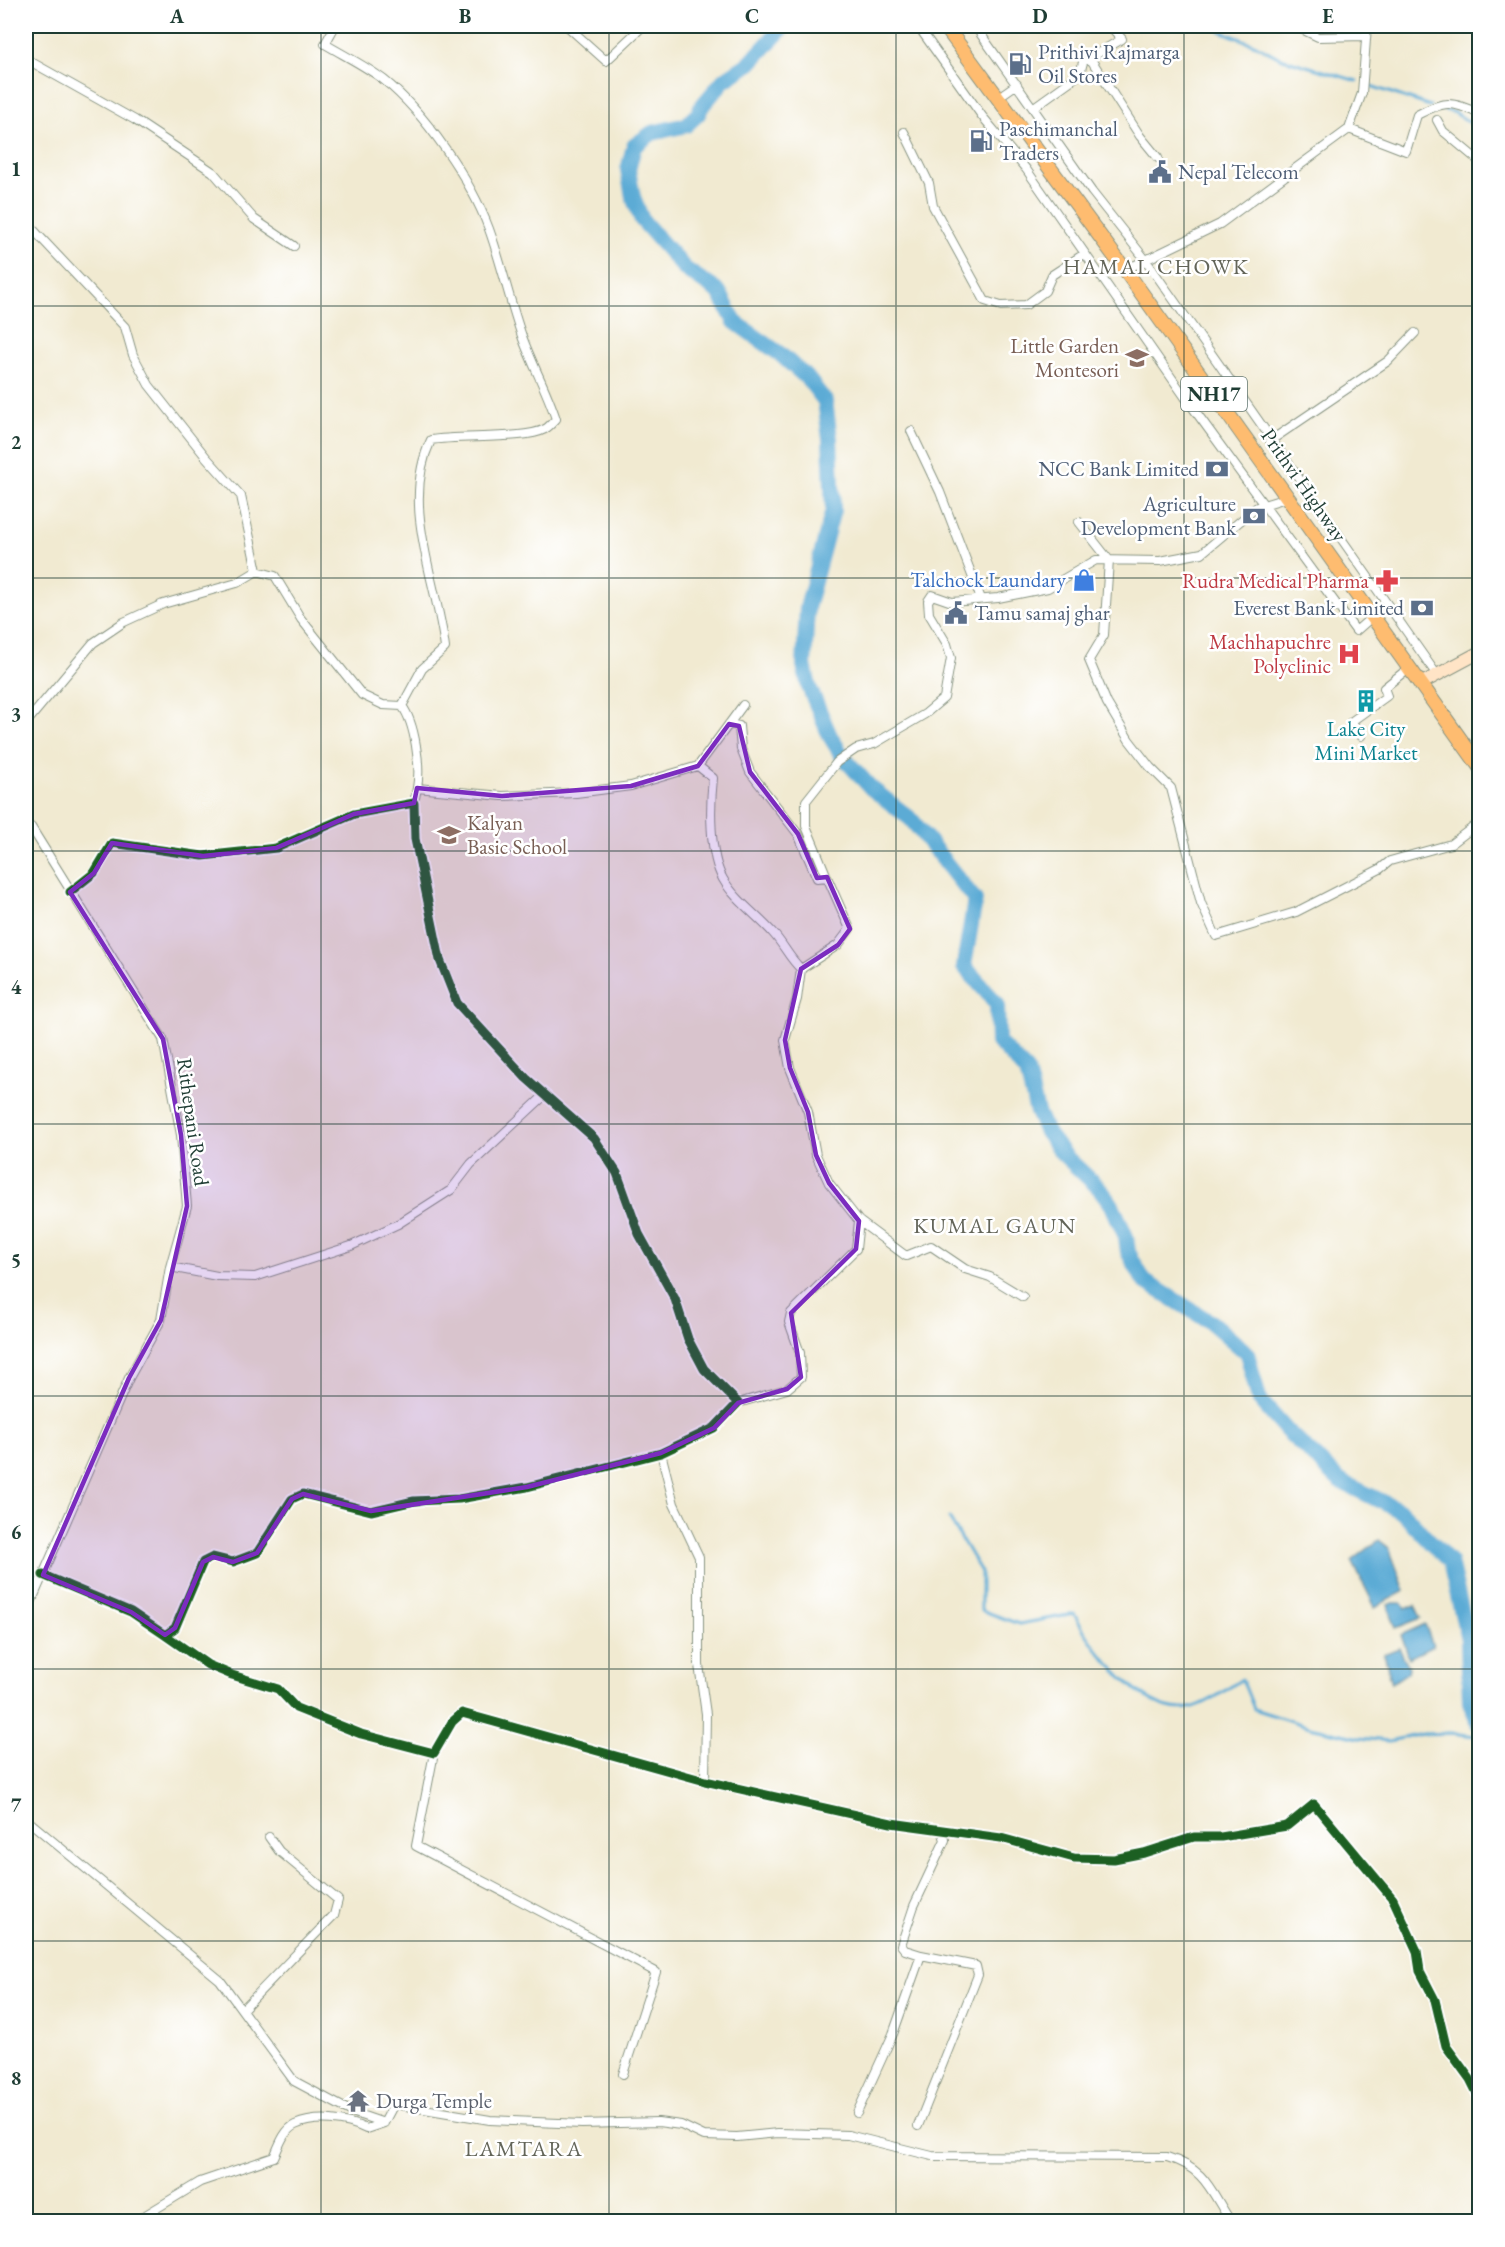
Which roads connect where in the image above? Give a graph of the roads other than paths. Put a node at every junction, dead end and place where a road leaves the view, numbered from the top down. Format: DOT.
graph roads {
  1 [pos="336,26"];
  2 [pos="567,26"];
  3 [pos="643,26"];
  4 [pos="918,26"];
  5 [pos="945,26"];
  6 [pos="975,26"];
  7 [pos="1110,26"];
  8 [pos="1295,26"];
  9 [pos="1367,26"];
  10 [pos="1365,36"];
  11 [pos="1090,58"];
  12 [pos="26,59"];
  13 [pos="1017,84"];
  14 [pos="997,98"];
  15 [pos="1034,107"];
  16 [pos="1479,114"];
  17 [pos="1437,120"];
  18 [pos="1349,129"];
  19 [pos="904,132"];
  20 [pos="1158,158"];
  21 [pos="1479,162"];
  22 [pos="26,222"];
  23 [pos="294,246"];
  24 [pos="1084,254"];
  25 [pos="1145,259"];
  26 [pos="1125,270"];
  27 [pos="1415,333"];
  28 [pos="911,430"];
  29 [pos="1270,441"];
  30 [pos="1286,498"];
  31 [pos="1263,504"];
  32 [pos="1079,522"];
  33 [pos="1109,560"];
  34 [pos="257,571"];
  35 [pos="981,599"];
  36 [pos="1372,616"];
  37 [pos="1479,652"];
  38 [pos="1410,667"];
  39 [pos="1437,675"];
  40 [pos="1422,683"];
  41 [pos="743,705"];
  42 [pos="402,706"];
  43 [pos="26,723"];
  44 [pos="729,724"];
  45 [pos="1361,736"];
  46 [pos="698,766"];
  47 [pos="1479,766"];
  48 [pos="417,788"];
  49 [pos="414,803"];
  50 [pos="1479,822"];
  51 [pos="26,824"];
  52 [pos="827,877"];
  53 [pos="70,892"];
  54 [pos="801,969"];
  55 [pos="545,1095"];
  56 [pos="859,1221"];
  57 [pos="170,1267"];
  58 [pos="1023,1297"];
  59 [pos="738,1403"];
  60 [pos="662,1453"];
  61 [pos="43,1575"];
  62 [pos="26,1614"];
  63 [pos="165,1635"];
  64 [pos="434,1753"];
  65 [pos="705,1781"];
  66 [pos="26,1819"];
  67 [pos="942,1830"];
  68 [pos="269,1837"];
  69 [pos="921,1955"];
  70 [pos="243,2008"];
  71 [pos="623,2074"];
  72 [pos="1479,2099"];
  73 [pos="857,2113"];
  74 [pos="384,2123"];
  75 [pos="918,2126"];
  76 [pos="134,2222"];
  77 [pos="1231,2222"];
  1 -- 42 [label="street"];
  2 -- 3 [label="street"];
  4 -- 24 [label="street"];
  5 -- 14 [label="highway, Prithvi Highway / NH17"];
  6 -- 13 [label="street"];
  7 -- 11 [label="street"];
  8 -- 10 [label="street"];
  9 -- 10 [label="street"];
  10 -- 18 [label="street"];
  11 -- 15 [label="street"];
  11 -- 20 [label="street"];
  12 -- 23 [label="street"];
  13 -- 14 [label="street"];
  13 -- 15 [label="street"];
  14 -- 26 [label="highway, Prithvi Highway / NH17"];
  15 -- 25 [label="street"];
  16 -- 18 [label="street"];
  17 -- 21 [label="street"];
  18 -- 25 [label="street"];
  19 -- 24 [label="street"];
  22 -- 34 [label="street"];
  24 -- 31 [label="street"];
  25 -- 26 [label="street"];
  25 -- 29 [label="street"];
  26 -- 30 [label="highway, Prithvi Highway / NH17"];
  27 -- 29 [label="street"];
  28 -- 35 [label="street"];
  29 -- 39 [label="street"];
  30 -- 31 [label="street"];
  30 -- 36 [label="highway, Prithvi Highway / NH17"];
  31 -- 33 [label="street"];
  31 -- 36 [label="street"];
  32 -- 33 [label="street"];
  33 -- 35 [label="street"];
  33 -- 50 [label="street"];
  34 -- 42 [label="street"];
  34 -- 43 [label="street"];
  35 -- 52 [label="street"];
  36 -- 38 [label="highway, Prithvi Highway / NH17"];
  37 -- 39 [label="main road"];
  38 -- 40 [label="highway, Prithvi Highway / NH17"];
  38 -- 45 [label="street"];
  39 -- 40 [label="main road"];
  40 -- 47 [label="highway, Prithvi Highway / NH17"];
  41 -- 44 [label="street"];
  42 -- 48 [label="street"];
  44 -- 46 [label="street"];
  44 -- 52 [label="street"];
  46 -- 48 [label="street"];
  46 -- 54 [label="street"];
  48 -- 49 [label="street"];
  49 -- 53 [label="street"];
  49 -- 55 [label="street"];
  51 -- 53 [label="street, Rithepani Road"];
  52 -- 54 [label="street"];
  53 -- 57 [label="street, Rithepani Road"];
  54 -- 56 [label="street"];
  55 -- 57 [label="street"];
  55 -- 59 [label="street"];
  56 -- 58 [label="street"];
  56 -- 59 [label="street"];
  57 -- 61 [label="street, Rithepani Road"];
  59 -- 60 [label="street"];
  60 -- 63 [label="street"];
  60 -- 65 [label="street"];
  61 -- 62 [label="street, Rithepani Road"];
  61 -- 63 [label="street"];
  63 -- 64 [label="street"];
  64 -- 65 [label="street"];
  64 -- 71 [label="street"];
  65 -- 67 [label="street"];
  66 -- 70 [label="street"];
  67 -- 69 [label="street"];
  67 -- 72 [label="street"];
  68 -- 70 [label="street"];
  69 -- 73 [label="street"];
  69 -- 75 [label="street"];
  70 -- 74 [label="street"];
  74 -- 76 [label="street"];
  74 -- 77 [label="street"];
}
